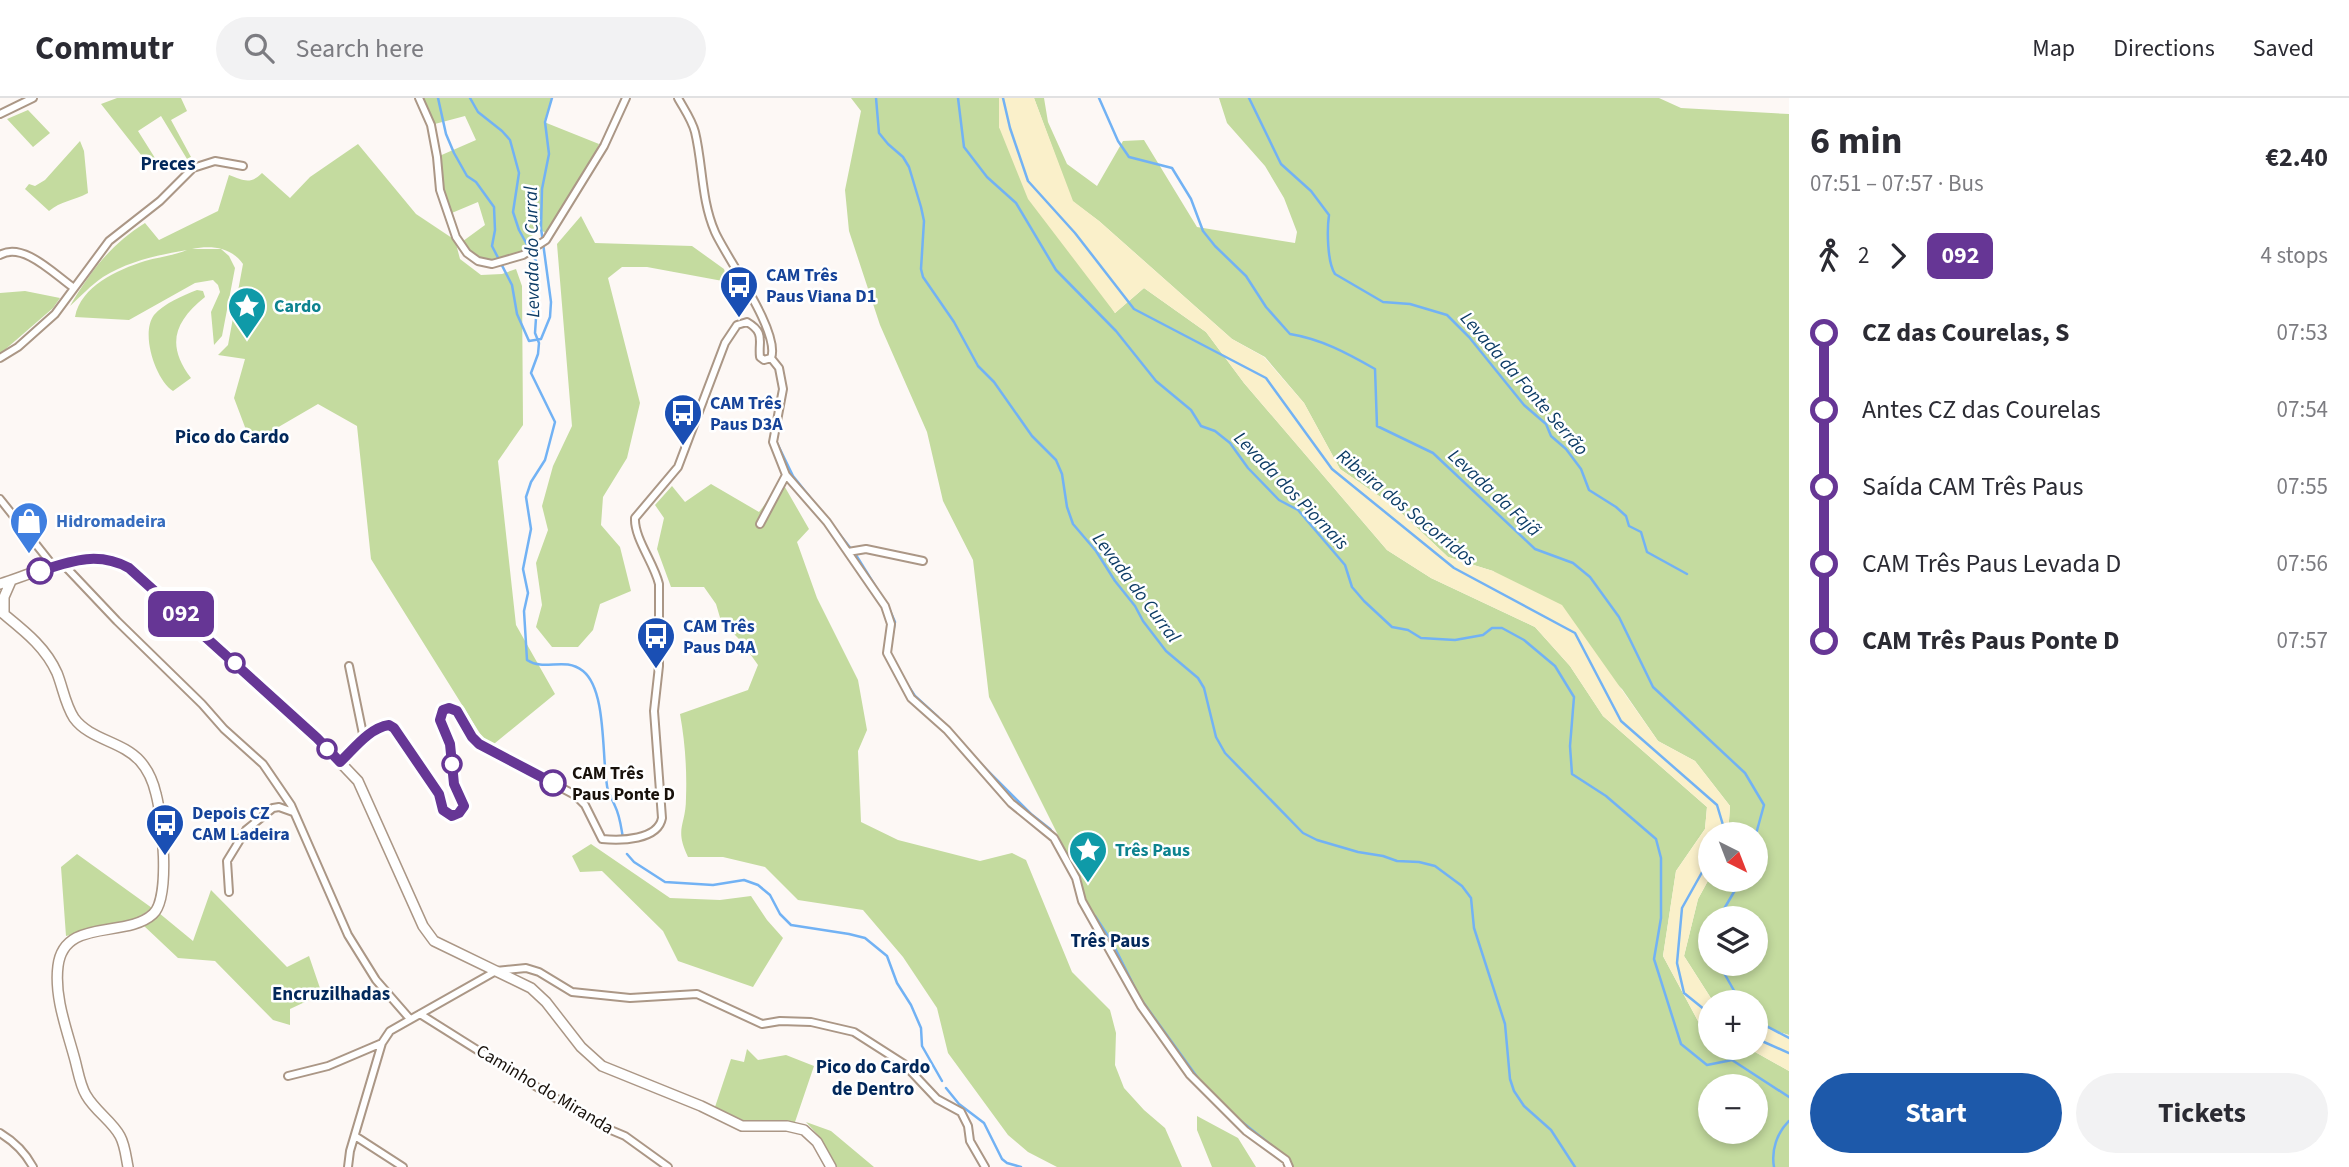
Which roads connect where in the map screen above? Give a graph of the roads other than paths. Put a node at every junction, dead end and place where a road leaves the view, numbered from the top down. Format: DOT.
graph roads {
  1 [pos="33,98"];
  2 [pos="419,98"];
  3 [pos="626,98"];
  4 [pos="678,98"];
  5 [pos="0,114"];
  6 [pos="243,166"];
  7 [pos="0,255"];
  8 [pos="74,288"];
  9 [pos="0,358"];
  10 [pos="771,358"];
  11 [pos="786,475"];
  12 [pos="0,499"];
  13 [pos="760,524"];
  14 [pos="848,552"];
  15 [pos="923,561"];
  16 [pos="59,565"];
  17 [pos="10,580"];
  18 [pos="0,584"];
  19 [pos="2,613"];
  20 [pos="349,666"];
  21 [pos="364,739"];
  22 [pos="340,762"];
  23 [pos="293,812"];
  24 [pos="229,892"];
  25 [pos="496,971"];
  26 [pos="420,1014"];
  27 [pos="410,1019"];
  28 [pos="382,1043"];
  29 [pos="288,1076"];
  30 [pos="0,1133"];
  31 [pos="355,1136"];
  32 [pos="33,1167"];
  33 [pos="128,1167"];
  34 [pos="348,1167"];
  35 [pos="403,1167"];
  36 [pos="668,1167"];
  37 [pos="831,1167"];
  38 [pos="985,1167"];
  39 [pos="1289,1167"];
  1 -- 5 [label="street"];
  2 -- 3 [label="street"];
  4 -- 10 [label="street"];
  6 -- 8 [label="street"];
  7 -- 8 [label="street"];
  8 -- 9 [label="street"];
  10 -- 11 [label="street"];
  10 -- 21 [label="street"];
  11 -- 13 [label="street"];
  11 -- 14 [label="street"];
  12 -- 16 [label="street"];
  14 -- 15 [label="street"];
  14 -- 39 [label="street"];
  16 -- 17 [label="main road"];
  16 -- 22 [label="main road"];
  16 -- 23 [label="street"];
  17 -- 18 [label="main road"];
  17 -- 19 [label="main road"];
  19 -- 33 [label="main road"];
  20 -- 21 [label="street"];
  21 -- 22 [label="street"];
  22 -- 25 [label="main road"];
  23 -- 24 [label="street"];
  23 -- 27 [label="street"];
  25 -- 26 [label="street"];
  25 -- 37 [label="main road"];
  25 -- 38 [label="street"];
  26 -- 27 [label="street"];
  26 -- 36 [label="street, Caminho do Miranda"];
  27 -- 28 [label="street"];
  28 -- 29 [label="street"];
  28 -- 31 [label="street"];
  30 -- 32 [label="street"];
  31 -- 34 [label="street"];
  31 -- 35 [label="street"];
}
